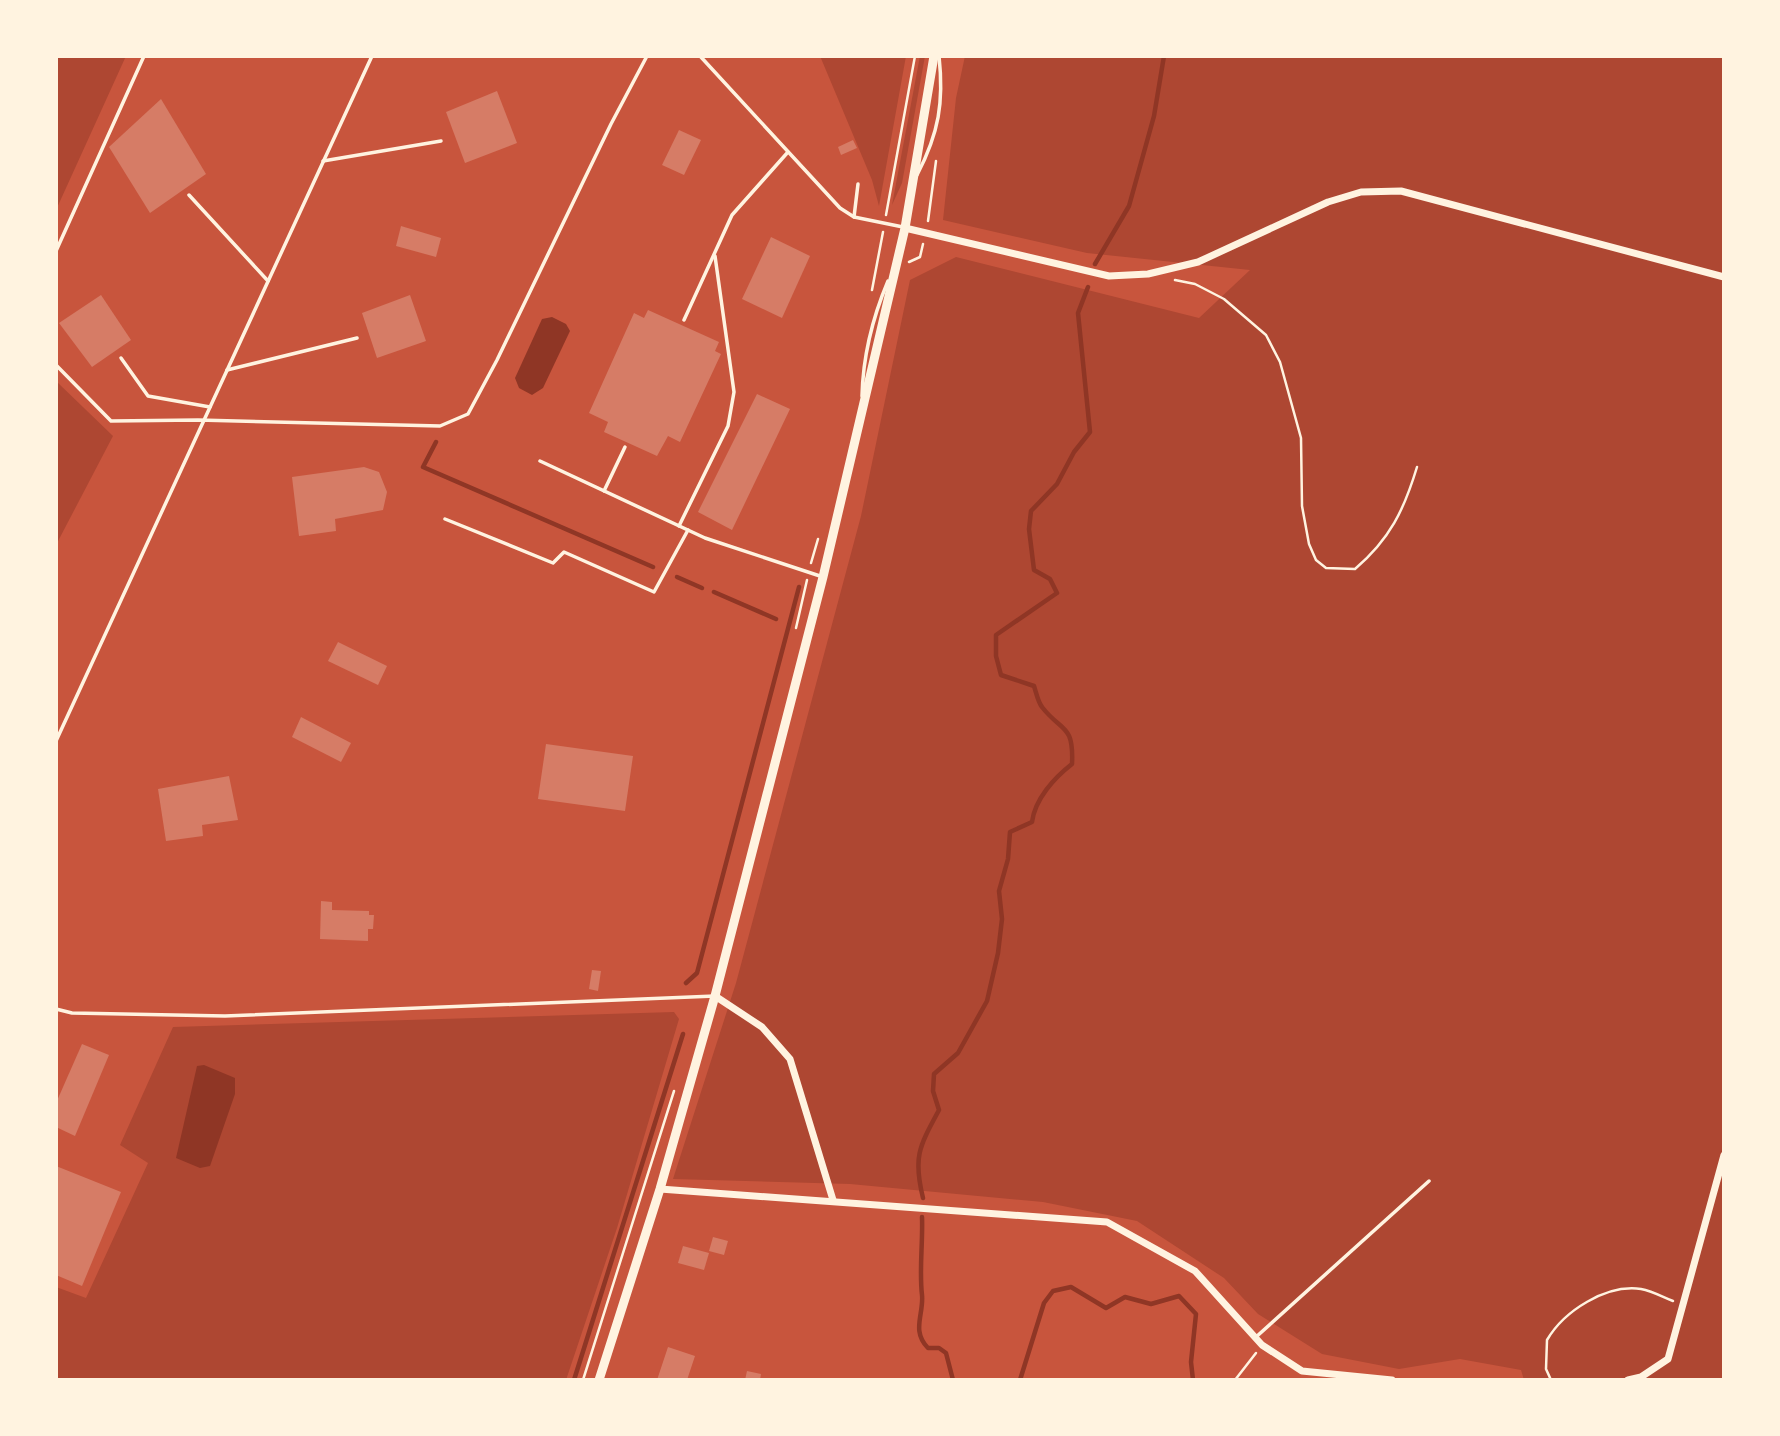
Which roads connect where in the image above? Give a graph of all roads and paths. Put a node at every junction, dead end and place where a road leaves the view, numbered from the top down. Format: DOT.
graph roads {
  1 [pos="144,56"];
  2 [pos="372,56"];
  3 [pos="647,56"];
  4 [pos="699,56"];
  5 [pos="915,56"];
  6 [pos="936,56"];
  7 [pos="441,141"];
  8 [pos="788,152"];
  9 [pos="937,157"];
  10 [pos="323,161"];
  11 [pos="913,183"];
  12 [pos="858,184"];
  13 [pos="189,195"];
  14 [pos="854,217"];
  15 [pos="885,223"];
  16 [pos="905,228"];
  17 [pos="926,233"];
  18 [pos="56,251"];
  19 [pos="715,256"];
  20 [pos="878,257"];
  21 [pos="897,260"];
  22 [pos="1724,277"];
  23 [pos="1171,279"];
  24 [pos="268,281"];
  25 [pos="872,292"];
  26 [pos="684,320"];
  27 [pos="356,338"];
  28 [pos="121,358"];
  29 [pos="56,365"];
  30 [pos="227,370"];
  31 [pos="211,407"];
  32 [pos="205,420"];
  33 [pos="625,447"];
  34 [pos="540,461"];
  35 [pos="1417,467"];
  36 [pos="604,491"];
  37 [pos="445,519"];
  38 [pos="678,526"];
  39 [pos="688,530"];
  40 [pos="819,533"];
  41 [pos="809,572"];
  42 [pos="823,577"];
  43 [pos="793,638"];
  44 [pos="56,741"];
  45 [pos="715,996"];
  46 [pos="56,1009"];
  47 [pos="675,1085"];
  48 [pos="1724,1155"];
  49 [pos="1429,1181"];
  50 [pos="660,1189"];
  51 [pos="833,1200"];
  52 [pos="1683,1305"];
  53 [pos="1256,1337"];
  54 [pos="1262,1345"];
  55 [pos="583,1380"];
  56 [pos="600,1380"];
  57 [pos="1236,1380"];
  58 [pos="1392,1380"];
  59 [pos="1551,1380"];
  60 [pos="1628,1380"];
  1 -- 18 [label="lane"];
  2 -- 10 [label="lane"];
  3 -- 32 [label="lane"];
  4 -- 8 [label="lane"];
  5 -- 15 [label="path"];
  6 -- 11 [label="street"];
  6 -- 11 [label="lane"];
  7 -- 10 [label="lane"];
  8 -- 14 [label="lane"];
  8 -- 19 [label="lane"];
  9 -- 17 [label="path"];
  10 -- 24 [label="lane"];
  11 -- 16 [label="street"];
  12 -- 14 [label="lane"];
  13 -- 24 [label="lane"];
  14 -- 15 [label="lane"];
  15 -- 16 [label="lane"];
  15 -- 20 [label="path"];
  16 -- 17 [label="street"];
  16 -- 21 [label="street"];
  17 -- 21 [label="path"];
  17 -- 22 [label="street"];
  19 -- 26 [label="lane"];
  19 -- 38 [label="lane"];
  20 -- 21 [label="path"];
  20 -- 25 [label="path"];
  21 -- 42 [label="street"];
  23 -- 35 [label="path"];
  24 -- 30 [label="lane"];
  27 -- 30 [label="lane"];
  28 -- 31 [label="lane"];
  29 -- 32 [label="lane"];
  30 -- 31 [label="lane"];
  31 -- 32 [label="lane"];
  32 -- 44 [label="lane"];
  33 -- 36 [label="lane"];
  34 -- 36 [label="lane"];
  36 -- 38 [label="lane"];
  37 -- 39 [label="lane"];
  38 -- 39 [label="lane"];
  39 -- 41 [label="lane"];
  40 -- 41 [label="path"];
  41 -- 42 [label="lane"];
  41 -- 43 [label="path"];
  42 -- 45 [label="street"];
  45 -- 46 [label="lane"];
  45 -- 50 [label="street"];
  45 -- 51 [label="street"];
  47 -- 55 [label="path"];
  48 -- 52 [label="street"];
  49 -- 53 [label="lane"];
  50 -- 51 [label="street"];
  50 -- 56 [label="street"];
  51 -- 53 [label="street"];
  52 -- 59 [label="path"];
  52 -- 60 [label="street"];
  53 -- 54 [label="street"];
  54 -- 57 [label="path"];
  54 -- 58 [label="street"];
}
